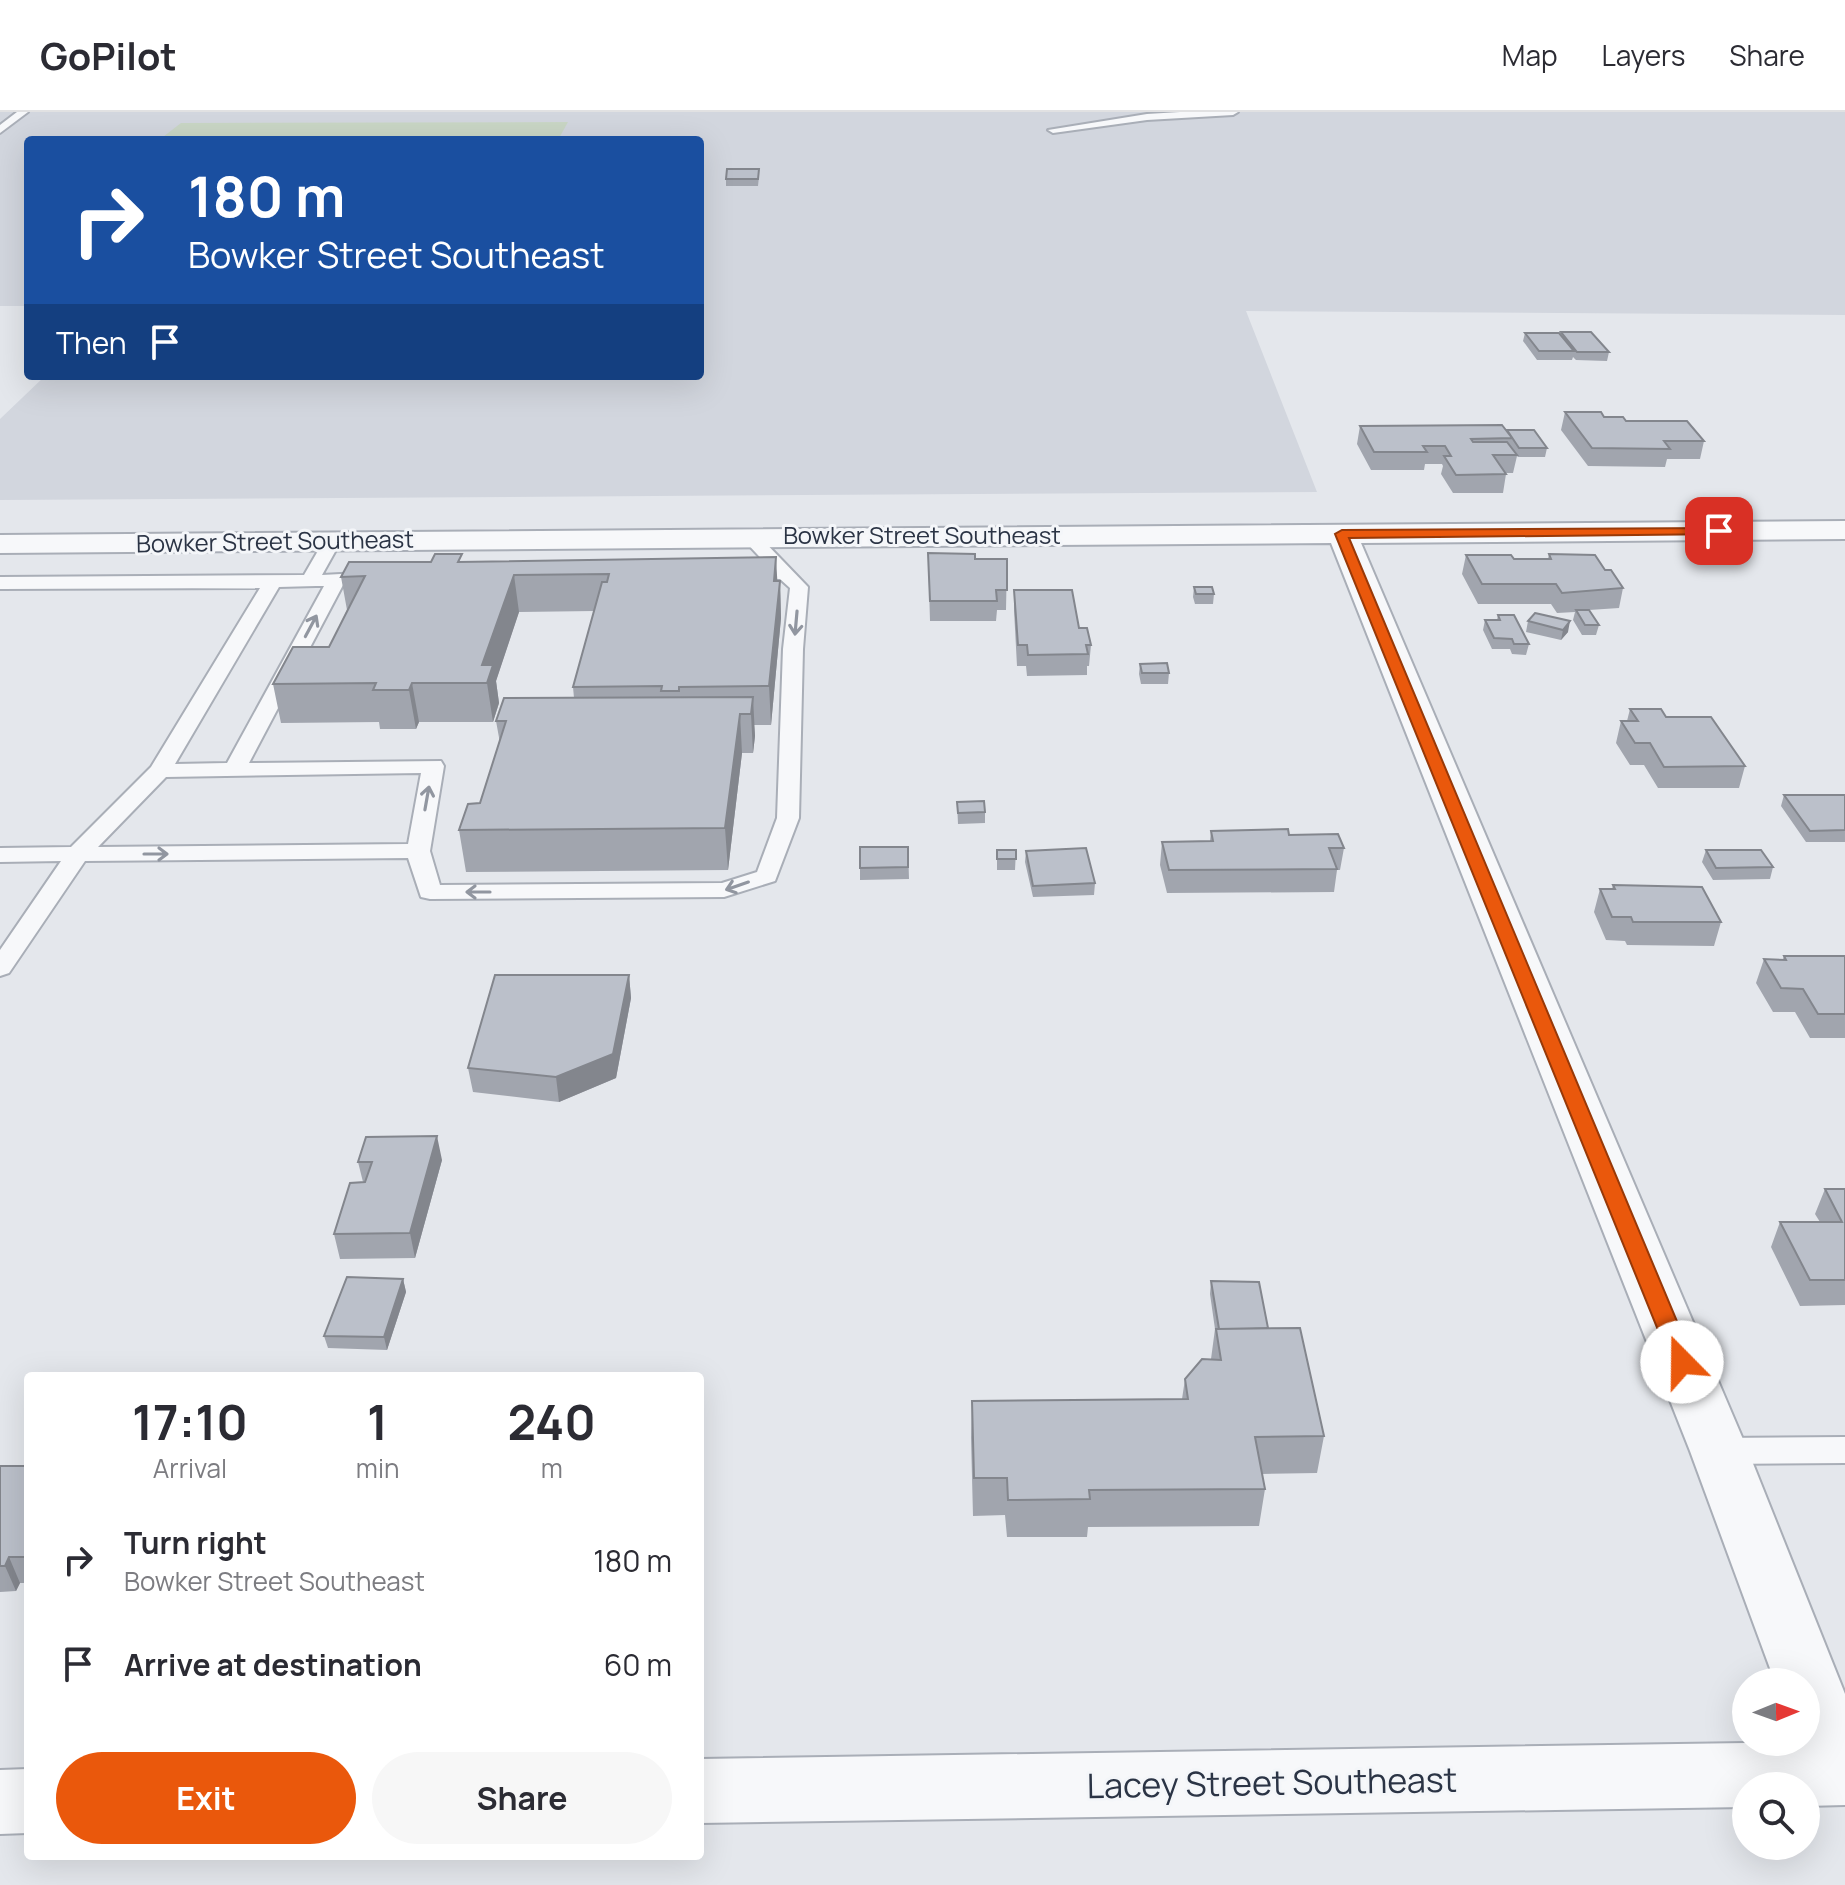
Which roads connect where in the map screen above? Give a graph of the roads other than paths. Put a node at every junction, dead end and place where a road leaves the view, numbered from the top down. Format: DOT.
graph roads {
  1 [pos="23,112"];
  2 [pos="1233,112"];
  3 [pos="0,130"];
  4 [pos="1053,130"];
  5 [pos="1845,530"];
  6 [pos="1342,534"];
  7 [pos="750,537"];
  8 [pos="332,541"];
  9 [pos="0,544"];
  10 [pos="783,573"];
  11 [pos="719,574"];
  12 [pos="400,578"];
  13 [pos="337,579"];
  14 [pos="273,582"];
  15 [pos="309,582"];
  16 [pos="0,583"];
  17 [pos="235,769"];
  18 [pos="160,771"];
  19 [pos="418,851"];
  20 [pos="78,854"];
  21 [pos="0,855"];
  22 [pos="0,968"];
  23 [pos="1845,1450"];
  24 [pos="1719,1451"];
  25 [pos="1845,1772"];
  26 [pos="704,1791"];
  27 [pos="24,1801"];
  28 [pos="0,1802"];
  1 -- 3 [label="lane"];
  2 -- 4 [label="lane"];
  5 -- 6 [label="street, Bowker Street Southeast"];
  6 -- 7 [label="street, Bowker Street Southeast"];
  6 -- 24 [label="street"];
  7 -- 8 [label="street, Bowker Street Southeast"];
  7 -- 10 [label="lane"];
  8 -- 9 [label="street, Bowker Street Southeast"];
  8 -- 15 [label="lane"];
  10 -- 11 [label="lane"];
  10 -- 19 [label="lane, one-way"];
  12 -- 13 [label="lane"];
  13 -- 15 [label="lane"];
  17 -- 13 [label="lane, one-way"];
  14 -- 15 [label="lane"];
  14 -- 16 [label="lane"];
  14 -- 18 [label="lane"];
  17 -- 18 [label="lane"];
  19 -- 17 [label="lane, one-way"];
  18 -- 20 [label="lane"];
  20 -- 19 [label="lane, one-way"];
  20 -- 21 [label="lane"];
  20 -- 22 [label="lane"];
  23 -- 24 [label="lane"];
  24 -- 25 [label="street"];
  25 -- 26 [label="street, Lacey Street Southeast"];
  27 -- 28 [label="street"];
}
